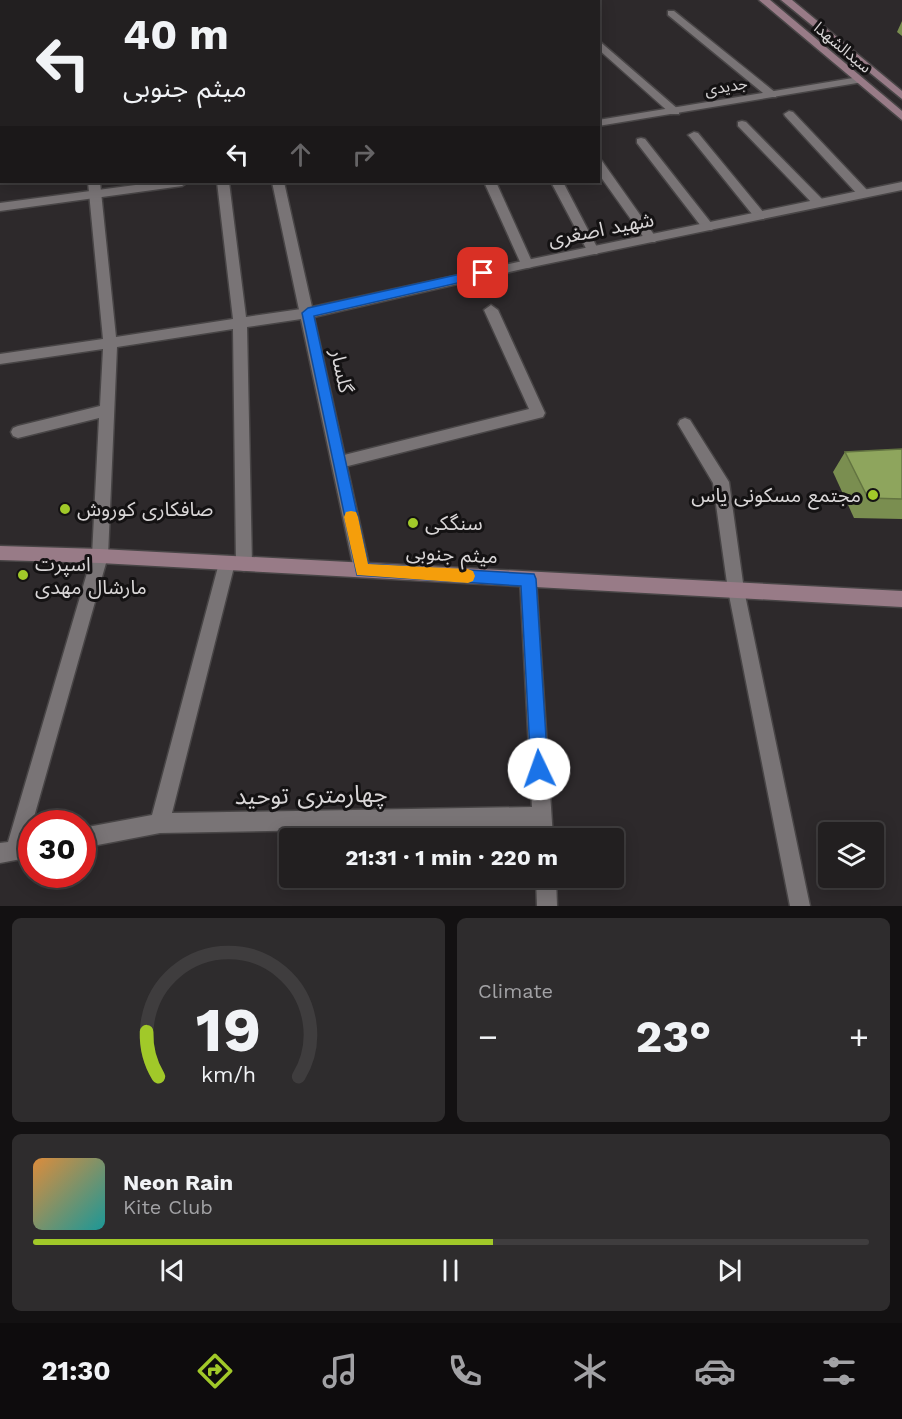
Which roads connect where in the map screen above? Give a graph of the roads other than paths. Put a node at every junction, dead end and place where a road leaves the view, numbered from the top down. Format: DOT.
graph roads {
  1 [pos="764,0"];
  2 [pos="786,0"];
  3 [pos="671,13"];
  4 [pos="600,45"];
  5 [pos="859,80"];
  6 [pos="772,95"];
  7 [pos="902,96"];
  8 [pos="675,112"];
  9 [pos="789,114"];
  10 [pos="902,117"];
  11 [pos="600,123"];
  12 [pos="742,124"];
  13 [pos="694,135"];
  14 [pos="641,141"];
  15 [pos="600,167"];
  16 [pos="167,183"];
  17 [pos="223,183"];
  18 [pos="278,183"];
  19 [pos="490,183"];
  20 [pos="558,183"];
  21 [pos="902,186"];
  22 [pos="94,188"];
  23 [pos="863,193"];
  24 [pos="819,203"];
  25 [pos="0,207"];
  26 [pos="760,216"];
  27 [pos="708,227"];
  28 [pos="651,239"];
  29 [pos="593,251"];
  30 [pos="527,264"];
  31 [pos="491,310"];
  32 [pos="308,313"];
  33 [pos="240,325"];
  34 [pos="110,343"];
  35 [pos="0,359"];
  36 [pos="107,410"];
  37 [pos="685,424"];
  38 [pos="18,432"];
  39 [pos="340,462"];
  40 [pos="0,553"];
  41 [pos="100,556"];
  42 [pos="236,563"];
  43 [pos="362,570"];
  44 [pos="528,579"];
  45 [pos="736,590"];
  46 [pos="902,600"];
  47 [pos="542,816"];
  48 [pos="160,823"];
  49 [pos="543,828"];
  50 [pos="96,834"];
  51 [pos="16,850"];
  52 [pos="546,888"];
  53 [pos="547,906"];
  54 [pos="800,906"];
  1 -- 5 [label="main road, سیدالشهدا"];
  2 -- 7 [label="main road, سیدالشهدا"];
  3 -- 6 [label="street"];
  4 -- 8 [label="street"];
  5 -- 6 [label="street, جدیدی"];
  5 -- 10 [label="main road, سیدالشهدا"];
  6 -- 8 [label="street, جدیدی"];
  8 -- 11 [label="street, جدیدی"];
  9 -- 23 [label="street"];
  12 -- 24 [label="street"];
  13 -- 26 [label="street"];
  14 -- 27 [label="street"];
  15 -- 28 [label="street"];
  16 -- 22 [label="street"];
  17 -- 33 [label="street"];
  18 -- 32 [label="street, گلسار"];
  19 -- 30 [label="street"];
  20 -- 29 [label="street"];
  21 -- 23 [label="street, شهید اصغری"];
  22 -- 25 [label="street"];
  22 -- 34 [label="street"];
  23 -- 24 [label="street, شهید اصغری"];
  24 -- 26 [label="street, شهید اصغری"];
  26 -- 27 [label="street, شهید اصغری"];
  27 -- 28 [label="street, شهید اصغری"];
  28 -- 29 [label="street, شهید اصغری"];
  29 -- 30 [label="street, شهید اصغری"];
  30 -- 32 [label="street, شهید اصغری"];
  31 -- 39 [label="street"];
  32 -- 33 [label="street, شهید اصغری"];
  32 -- 39 [label="street, گلسار"];
  33 -- 34 [label="street, شهید اصغری"];
  33 -- 42 [label="street"];
  34 -- 35 [label="street, شهید اصغری"];
  34 -- 36 [label="street"];
  36 -- 38 [label="street"];
  36 -- 41 [label="street"];
  37 -- 45 [label="street"];
  39 -- 43 [label="street, گلسار"];
  40 -- 41 [label="main road, میثم جنوبی"];
  41 -- 42 [label="main road, میثم جنوبی"];
  41 -- 51 [label="street"];
  42 -- 43 [label="main road, میثم جنوبی"];
  42 -- 48 [label="street"];
  43 -- 44 [label="main road, میثم جنوبی"];
  44 -- 45 [label="main road, میثم جنوبی"];
  44 -- 47 [label="street"];
  45 -- 46 [label="main road, میثم جنوبی"];
  45 -- 54 [label="street"];
  47 -- 48 [label="street, چهارمتری توحید"];
  47 -- 49 [label="street"];
  48 -- 50 [label="street, چهارمتری توحید"];
  52 -- 53 [label="street"];
}
